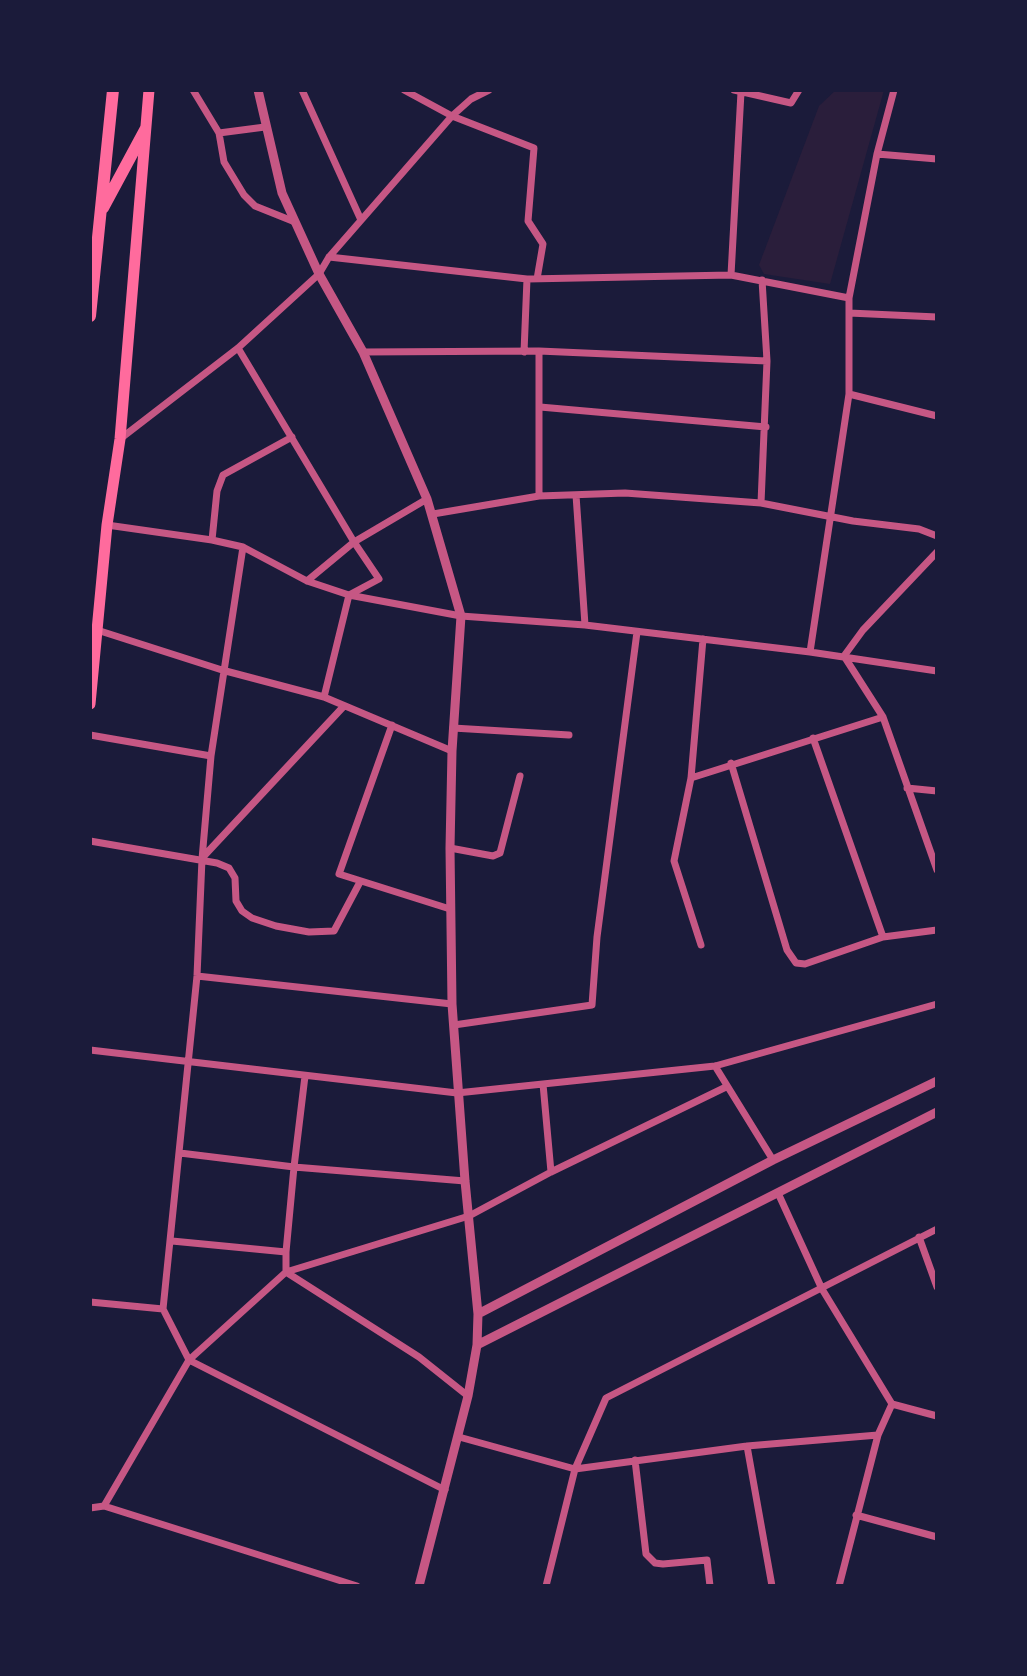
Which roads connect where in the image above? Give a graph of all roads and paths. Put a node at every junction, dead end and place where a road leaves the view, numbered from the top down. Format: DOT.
graph roads {
  1 [pos="113,90"];
  2 [pos="149,90"];
  3 [pos="193,90"];
  4 [pos="258,90"];
  5 [pos="302,90"];
  6 [pos="404,90"];
  7 [pos="489,90"];
  8 [pos="799,90"];
  9 [pos="894,90"];
  10 [pos="737,91"];
  11 [pos="452,116"];
  12 [pos="265,127"];
  13 [pos="145,130"];
  14 [pos="219,133"];
  15 [pos="877,154"];
  16 [pos="937,159"];
  17 [pos="100,214"];
  18 [pos="361,220"];
  19 [pos="295,222"];
  20 [pos="329,257"];
  21 [pos="319,274"];
  22 [pos="731,275"];
  23 [pos="527,279"];
  24 [pos="537,279"];
  25 [pos="762,280"];
  26 [pos="849,298"];
  27 [pos="849,313"];
  28 [pos="90,316"];
  29 [pos="937,317"];
  30 [pos="238,348"];
  31 [pos="539,351"];
  32 [pos="363,352"];
  33 [pos="524,352"];
  34 [pos="767,361"];
  35 [pos="849,394"];
  36 [pos="540,407"];
  37 [pos="937,416"];
  38 [pos="766,427"];
  39 [pos="292,437"];
  40 [pos="120,439"];
  41 [pos="576,495"];
  42 [pos="539,496"];
  43 [pos="427,499"];
  44 [pos="761,503"];
  45 [pos="433,514"];
  46 [pos="829,516"];
  47 [pos="107,525"];
  48 [pos="937,536"];
  49 [pos="212,540"];
  50 [pos="354,542"];
  51 [pos="243,547"];
  52 [pos="936,554"];
  53 [pos="307,581"];
  54 [pos="349,595"];
  55 [pos="461,616"];
  56 [pos="585,625"];
  57 [pos="97,630"];
  58 [pos="637,632"];
  59 [pos="703,639"];
  60 [pos="810,652"];
  61 [pos="844,656"];
  62 [pos="222,670"];
  63 [pos="937,671"];
  64 [pos="324,697"];
  65 [pos="90,704"];
  66 [pos="344,706"];
  67 [pos="883,717"];
  68 [pos="392,725"];
  69 [pos="453,728"];
  70 [pos="90,735"];
  71 [pos="569,735"];
  72 [pos="813,738"];
  73 [pos="452,751"];
  74 [pos="211,756"];
  75 [pos="731,763"];
  76 [pos="520,776"];
  77 [pos="691,778"];
  78 [pos="907,788"];
  79 [pos="937,791"];
  80 [pos="90,841"];
  81 [pos="450,848"];
  82 [pos="202,859"];
  83 [pos="937,870"];
  84 [pos="360,882"];
  85 [pos="450,909"];
  86 [pos="937,930"];
  87 [pos="883,937"];
  88 [pos="701,945"];
  89 [pos="197,976"];
  90 [pos="452,1004"];
  91 [pos="937,1004"];
  92 [pos="454,1025"];
  93 [pos="90,1050"];
  94 [pos="187,1062"];
  95 [pos="715,1066"];
  96 [pos="305,1076"];
  97 [pos="937,1081"];
  98 [pos="543,1084"];
  99 [pos="726,1087"];
  100 [pos="457,1093"];
  101 [pos="937,1112"];
  102 [pos="180,1153"];
  103 [pos="773,1160"];
  104 [pos="294,1167"];
  105 [pos="551,1172"];
  106 [pos="465,1181"];
  107 [pos="778,1193"];
  108 [pos="469,1216"];
  109 [pos="937,1229"];
  110 [pos="919,1237"];
  111 [pos="172,1241"];
  112 [pos="286,1252"];
  113 [pos="286,1272"];
  114 [pos="937,1287"];
  115 [pos="822,1289"];
  116 [pos="90,1302"];
  117 [pos="163,1309"];
  118 [pos="478,1314"];
  119 [pos="477,1345"];
  120 [pos="189,1360"];
  121 [pos="468,1396"];
  122 [pos="892,1404"];
  123 [pos="937,1416"];
  124 [pos="878,1435"];
  125 [pos="459,1437"];
  126 [pos="747,1446"];
  127 [pos="635,1460"];
  128 [pos="575,1469"];
  129 [pos="445,1490"];
  130 [pos="104,1506"];
  131 [pos="90,1508"];
  132 [pos="856,1515"];
  133 [pos="937,1537"];
  134 [pos="357,1586"];
  135 [pos="419,1586"];
  136 [pos="546,1586"];
  137 [pos="710,1586"];
  138 [pos="772,1586"];
  139 [pos="839,1586"];
  1 -- 17 [label="main road"];
  2 -- 13 [label="main road"];
  3 -- 14 [label="street"];
  4 -- 12 [label="street"];
  5 -- 18 [label="street"];
  6 -- 11 [label="street"];
  7 -- 11 [label="street"];
  8 -- 10 [label="street"];
  9 -- 15 [label="street"];
  10 -- 22 [label="street"];
  11 -- 18 [label="street"];
  11 -- 24 [label="street"];
  12 -- 14 [label="street"];
  12 -- 19 [label="street"];
  13 -- 17 [label="main road"];
  13 -- 40 [label="main road"];
  14 -- 19 [label="street"];
  15 -- 16 [label="street"];
  15 -- 26 [label="street"];
  17 -- 28 [label="main road"];
  18 -- 20 [label="street"];
  19 -- 21 [label="street"];
  20 -- 21 [label="street"];
  20 -- 23 [label="street"];
  21 -- 30 [label="street"];
  21 -- 32 [label="street"];
  22 -- 24 [label="street"];
  22 -- 25 [label="street"];
  23 -- 24 [label="street"];
  23 -- 33 [label="street"];
  25 -- 26 [label="street"];
  25 -- 34 [label="street"];
  26 -- 27 [label="street"];
  27 -- 29 [label="street"];
  27 -- 35 [label="street"];
  30 -- 39 [label="street"];
  30 -- 40 [label="street"];
  31 -- 33 [label="street"];
  31 -- 34 [label="street"];
  31 -- 36 [label="street"];
  32 -- 33 [label="street"];
  32 -- 43 [label="street"];
  34 -- 38 [label="street"];
  35 -- 37 [label="street"];
  35 -- 46 [label="street"];
  36 -- 38 [label="street"];
  36 -- 42 [label="street"];
  38 -- 44 [label="street"];
  39 -- 49 [label="street"];
  39 -- 50 [label="street"];
  40 -- 47 [label="main road"];
  41 -- 42 [label="street"];
  41 -- 44 [label="street"];
  41 -- 56 [label="street"];
  42 -- 45 [label="street"];
  43 -- 45 [label="street"];
  43 -- 50 [label="street"];
  44 -- 46 [label="street"];
  45 -- 55 [label="street"];
  46 -- 48 [label="street"];
  46 -- 60 [label="street"];
  47 -- 49 [label="street"];
  47 -- 57 [label="main road"];
  49 -- 51 [label="street"];
  50 -- 53 [label="street"];
  50 -- 54 [label="street"];
  51 -- 53 [label="street"];
  51 -- 62 [label="street"];
  52 -- 61 [label="street"];
  53 -- 54 [label="street"];
  54 -- 55 [label="street"];
  54 -- 64 [label="street"];
  55 -- 56 [label="street"];
  55 -- 69 [label="street"];
  56 -- 58 [label="street"];
  57 -- 62 [label="street"];
  57 -- 65 [label="main road"];
  58 -- 59 [label="street"];
  58 -- 92 [label="street"];
  59 -- 60 [label="street"];
  59 -- 77 [label="street"];
  60 -- 61 [label="street"];
  61 -- 63 [label="street"];
  61 -- 67 [label="street"];
  62 -- 64 [label="street"];
  62 -- 74 [label="street"];
  64 -- 66 [label="street"];
  66 -- 68 [label="street"];
  66 -- 82 [label="street"];
  67 -- 72 [label="street"];
  67 -- 78 [label="street"];
  68 -- 73 [label="street"];
  68 -- 84 [label="street"];
  69 -- 71 [label="street"];
  69 -- 73 [label="street"];
  70 -- 74 [label="street"];
  72 -- 75 [label="street"];
  72 -- 87 [label="street"];
  73 -- 81 [label="street"];
  74 -- 82 [label="street"];
  75 -- 77 [label="street"];
  75 -- 87 [label="street"];
  76 -- 81 [label="street"];
  77 -- 88 [label="street"];
  78 -- 79 [label="street"];
  78 -- 83 [label="street"];
  80 -- 82 [label="street"];
  81 -- 85 [label="street"];
  82 -- 84 [label="street"];
  82 -- 89 [label="street"];
  84 -- 85 [label="street"];
  85 -- 90 [label="street"];
  86 -- 87 [label="street"];
  89 -- 90 [label="street"];
  89 -- 94 [label="street"];
  90 -- 92 [label="street"];
  91 -- 95 [label="street"];
  92 -- 100 [label="street"];
  93 -- 94 [label="street"];
  94 -- 96 [label="street"];
  94 -- 102 [label="street"];
  95 -- 98 [label="street"];
  95 -- 99 [label="street"];
  96 -- 100 [label="street"];
  96 -- 104 [label="street"];
  97 -- 103 [label="street"];
  98 -- 100 [label="street"];
  98 -- 105 [label="street"];
  99 -- 103 [label="street"];
  99 -- 105 [label="street"];
  100 -- 106 [label="street"];
  101 -- 107 [label="street"];
  102 -- 104 [label="street"];
  102 -- 111 [label="street"];
  103 -- 118 [label="street"];
  104 -- 106 [label="street"];
  104 -- 112 [label="street"];
  105 -- 108 [label="street"];
  106 -- 108 [label="street"];
  107 -- 115 [label="street"];
  107 -- 119 [label="street"];
  108 -- 113 [label="street"];
  108 -- 118 [label="street"];
  109 -- 110 [label="street"];
  110 -- 114 [label="street"];
  110 -- 115 [label="street"];
  111 -- 112 [label="street"];
  111 -- 117 [label="street"];
  112 -- 113 [label="street"];
  113 -- 120 [label="street"];
  113 -- 121 [label="street"];
  115 -- 122 [label="street"];
  115 -- 128 [label="street"];
  116 -- 117 [label="street"];
  117 -- 120 [label="street"];
  118 -- 119 [label="street"];
  119 -- 121 [label="street"];
  120 -- 129 [label="street"];
  120 -- 130 [label="street"];
  121 -- 125 [label="street"];
  122 -- 123 [label="street"];
  122 -- 124 [label="street"];
  124 -- 126 [label="street"];
  124 -- 132 [label="street"];
  125 -- 128 [label="street"];
  125 -- 129 [label="street"];
  126 -- 127 [label="street"];
  126 -- 138 [label="street"];
  127 -- 128 [label="street"];
  127 -- 137 [label="street"];
  128 -- 136 [label="street"];
  129 -- 135 [label="street"];
  130 -- 131 [label="street"];
  130 -- 134 [label="street"];
  132 -- 133 [label="street"];
  132 -- 139 [label="street"];
}
